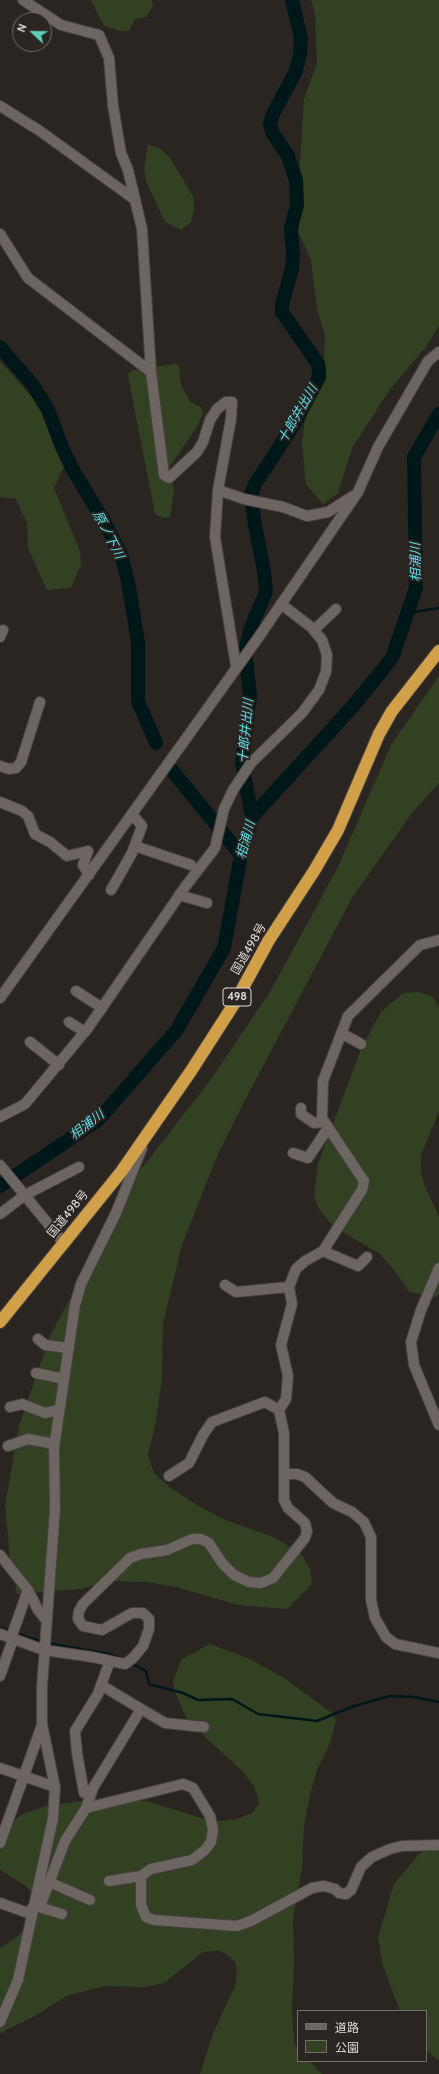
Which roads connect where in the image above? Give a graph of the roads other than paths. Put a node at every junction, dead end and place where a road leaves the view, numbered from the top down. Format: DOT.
graph roads {
  1 [pos="23,0"];
  2 [pos="0,106"];
  3 [pos="134,198"];
  4 [pos="0,234"];
  5 [pos="439,352"];
  6 [pos="151,372"];
  7 [pos="218,490"];
  8 [pos="358,492"];
  9 [pos="281,604"];
  10 [pos="336,609"];
  11 [pos="314,630"];
  12 [pos="439,651"];
  13 [pos="236,666"];
  14 [pos="40,702"];
  15 [pos="0,766"];
  16 [pos="0,802"];
  17 [pos="132,814"];
  18 [pos="135,846"];
  19 [pos="191,865"];
  20 [pos="89,875"];
  21 [pos="111,890"];
  22 [pos="179,895"];
  23 [pos="207,903"];
  24 [pos="439,940"];
  25 [pos="76,991"];
  26 [pos="0,998"];
  27 [pos="102,1008"];
  28 [pos="69,1022"];
  29 [pos="85,1032"];
  30 [pos="341,1032"];
  31 [pos="30,1042"];
  32 [pos="361,1044"];
  33 [pos="59,1064"];
  34 [pos="301,1108"];
  35 [pos="0,1117"];
  36 [pos="326,1125"];
  37 [pos="144,1140"];
  38 [pos="293,1152"];
  39 [pos="0,1165"];
  40 [pos="79,1167"];
  41 [pos="24,1193"];
  42 [pos="0,1214"];
  43 [pos="63,1242"];
  44 [pos="323,1251"];
  45 [pos="367,1257"];
  46 [pos="439,1268"];
  47 [pos="225,1285"];
  48 [pos="289,1287"];
  49 [pos="0,1322"];
  50 [pos="38,1339"];
  51 [pos="69,1348"];
  52 [pos="36,1373"];
  53 [pos="64,1379"];
  54 [pos="10,1406"];
  55 [pos="59,1410"];
  56 [pos="279,1410"];
  57 [pos="439,1425"];
  58 [pos="54,1444"];
  59 [pos="8,1446"];
  60 [pos="285,1474"];
  61 [pos="169,1476"];
  62 [pos="0,1555"];
  63 [pos="28,1590"];
  64 [pos="46,1620"];
  65 [pos="0,1634"];
  66 [pos="13,1635"];
  67 [pos="44,1649"];
  68 [pos="439,1653"];
  69 [pos="110,1661"];
  70 [pos="0,1676"];
  71 [pos="101,1685"];
  72 [pos="141,1709"];
  73 [pos="42,1724"];
  74 [pos="204,1727"];
  75 [pos="0,1768"];
  76 [pos="24,1776"];
  77 [pos="55,1787"];
  78 [pos="84,1793"];
  79 [pos="86,1808"];
  80 [pos="0,1844"];
  81 [pos="439,1845"];
  82 [pos="141,1876"];
  83 [pos="109,1881"];
  84 [pos="49,1882"];
  85 [pos="90,1900"];
  86 [pos="0,1903"];
  87 [pos="33,1910"];
  88 [pos="62,1914"];
  89 [pos="0,2022"];
  1 -- 3 [label="street"];
  2 -- 3 [label="street"];
  3 -- 6 [label="street"];
  4 -- 6 [label="street"];
  5 -- 8 [label="street"];
  6 -- 7 [label="street"];
  7 -- 8 [label="street"];
  7 -- 13 [label="street"];
  8 -- 9 [label="street"];
  9 -- 11 [label="street"];
  9 -- 13 [label="street"];
  10 -- 11 [label="street"];
  11 -- 22 [label="street"];
  12 -- 37 [label="highway, 国道498号 / 498"];
  13 -- 17 [label="street"];
  14 -- 15 [label="street"];
  16 -- 20 [label="street"];
  17 -- 18 [label="street"];
  17 -- 20 [label="street"];
  18 -- 19 [label="street"];
  18 -- 21 [label="street"];
  20 -- 26 [label="street"];
  22 -- 23 [label="street"];
  22 -- 27 [label="street"];
  24 -- 30 [label="street"];
  25 -- 27 [label="street"];
  27 -- 29 [label="street"];
  28 -- 29 [label="street"];
  29 -- 33 [label="street"];
  30 -- 32 [label="street"];
  30 -- 36 [label="street"];
  31 -- 33 [label="street"];
  33 -- 35 [label="street"];
  34 -- 36 [label="street"];
  36 -- 38 [label="street"];
  36 -- 44 [label="street"];
  37 -- 43 [label="highway, 国道498号 / 498"];
  37 -- 51 [label="street"];
  39 -- 41 [label="street"];
  40 -- 41 [label="street"];
  41 -- 42 [label="street"];
  41 -- 43 [label="street"];
  43 -- 49 [label="highway, 国道498号 / 498"];
  44 -- 45 [label="street"];
  44 -- 48 [label="street"];
  46 -- 57 [label="street"];
  47 -- 48 [label="street"];
  48 -- 56 [label="street"];
  50 -- 51 [label="street"];
  51 -- 53 [label="street"];
  52 -- 53 [label="street"];
  53 -- 55 [label="street"];
  54 -- 55 [label="street"];
  55 -- 58 [label="street"];
  56 -- 60 [label="street"];
  56 -- 61 [label="street"];
  58 -- 59 [label="street"];
  58 -- 64 [label="street"];
  60 -- 68 [label="street"];
  60 -- 69 [label="street"];
  62 -- 63 [label="street"];
  63 -- 64 [label="street"];
  63 -- 66 [label="street"];
  64 -- 67 [label="street"];
  65 -- 66 [label="street"];
  66 -- 67 [label="street"];
  66 -- 70 [label="street"];
  67 -- 69 [label="street"];
  67 -- 73 [label="street"];
  69 -- 71 [label="street"];
  71 -- 72 [label="street"];
  71 -- 78 [label="street"];
  72 -- 74 [label="street"];
  72 -- 79 [label="street"];
  73 -- 76 [label="street"];
  73 -- 77 [label="street"];
  75 -- 76 [label="street"];
  76 -- 77 [label="street"];
  76 -- 80 [label="street"];
  77 -- 87 [label="street"];
  79 -- 82 [label="street"];
  79 -- 84 [label="street"];
  81 -- 82 [label="street"];
  82 -- 83 [label="street"];
  84 -- 85 [label="street"];
  84 -- 87 [label="street"];
  86 -- 87 [label="street"];
  87 -- 88 [label="street"];
  87 -- 89 [label="street"];
}
